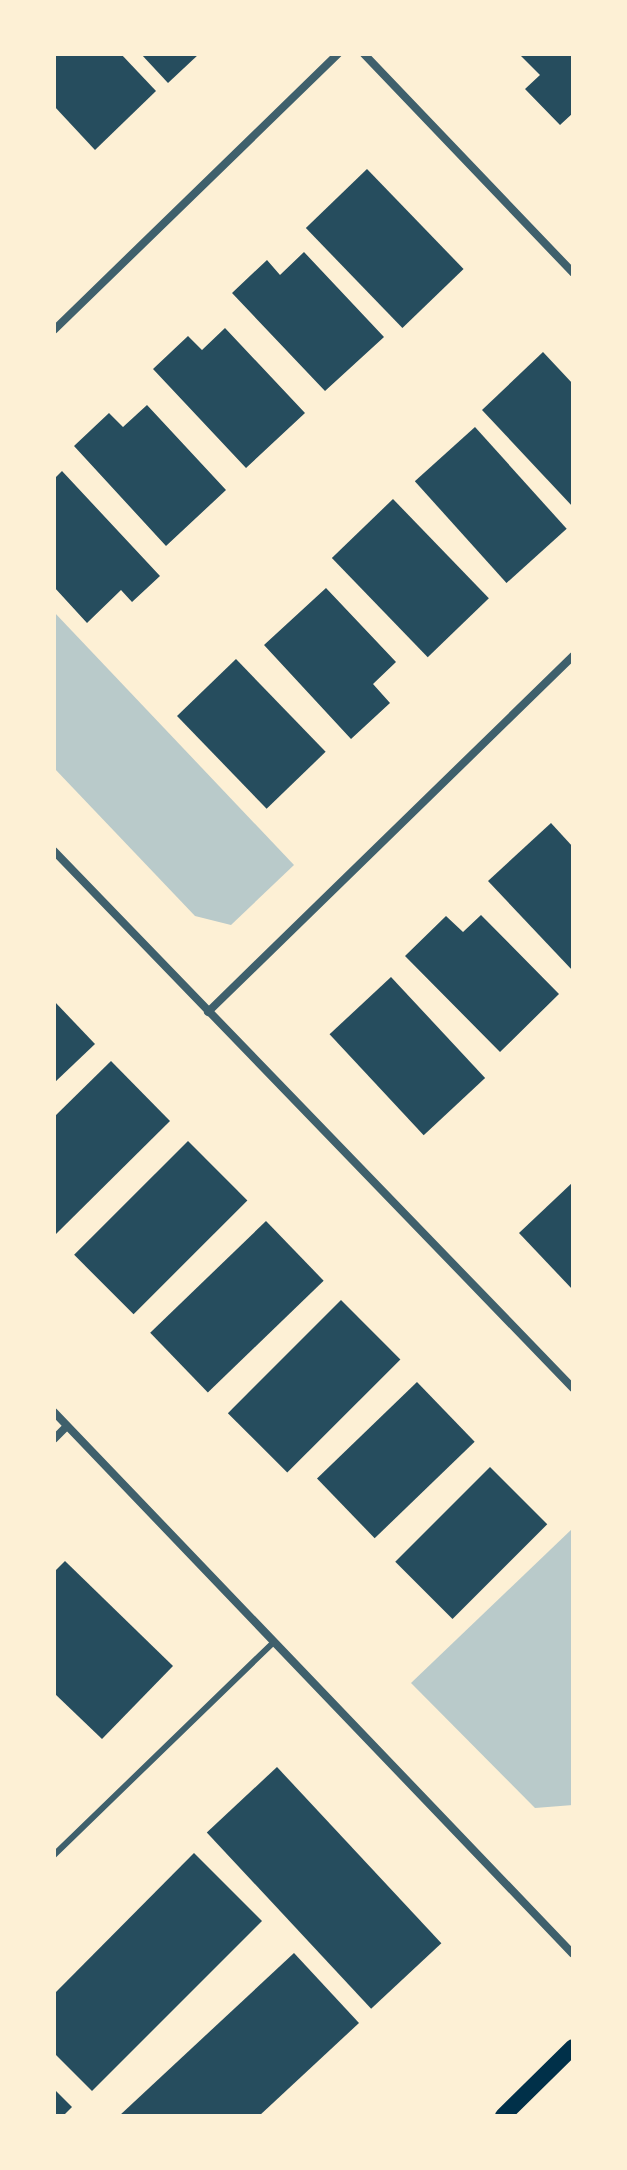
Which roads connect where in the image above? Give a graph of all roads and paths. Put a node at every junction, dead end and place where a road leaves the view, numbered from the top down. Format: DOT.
graph roads {
  1 [pos="338,54"];
  2 [pos="364,54"];
  3 [pos="573,273"];
  4 [pos="54,330"];
  5 [pos="573,656"];
  6 [pos="54,851"];
  7 [pos="208,1012"];
  8 [pos="573,1388"];
  9 [pos="54,1412"];
  10 [pos="67,1426"];
  11 [pos="54,1439"];
  12 [pos="274,1642"];
  13 [pos="54,1855"];
  14 [pos="573,1954"];
  15 [pos="573,2047"];
  16 [pos="503,2116"];
  1 -- 4 [label="street"];
  2 -- 3 [label="street"];
  5 -- 7 [label="street"];
  6 -- 7 [label="street"];
  7 -- 8 [label="street"];
  9 -- 10 [label="street"];
  10 -- 11 [label="street"];
  10 -- 12 [label="street"];
  12 -- 13 [label="lane"];
  12 -- 14 [label="street"];
  15 -- 16 [label="main road"];
}
